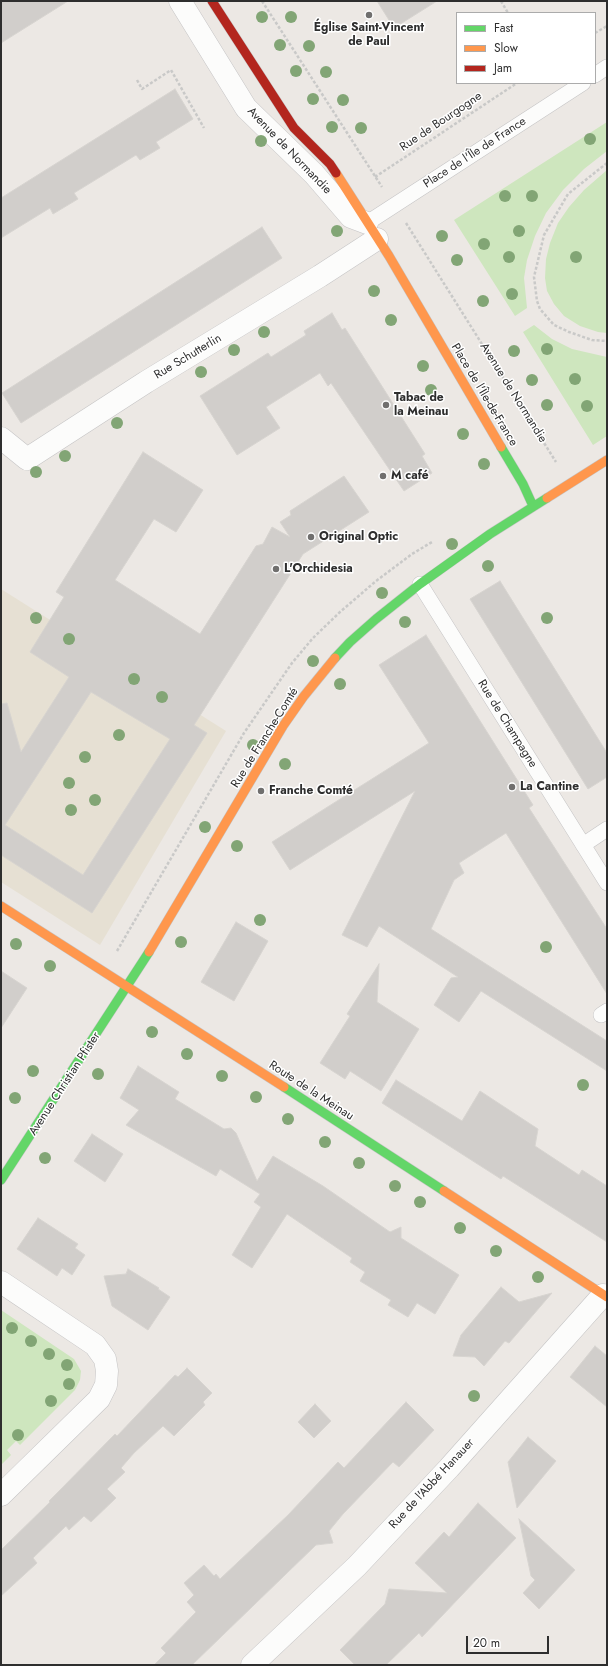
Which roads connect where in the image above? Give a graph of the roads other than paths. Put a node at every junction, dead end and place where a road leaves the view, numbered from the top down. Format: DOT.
graph roads {
  1 [pos="180,1"];
  2 [pos="212,1"];
  3 [pos="607,67"];
  4 [pos="596,74"];
  5 [pos="581,84"];
  6 [pos="372,231"];
  7 [pos="1,438"];
  8 [pos="607,460"];
  9 [pos="533,506"];
  10 [pos="420,584"];
  11 [pos="607,829"];
  12 [pos="583,845"];
  13 [pos="607,883"];
  14 [pos="1,906"];
  15 [pos="128,986"];
  16 [pos="1,1180"];
  17 [pos="1,1282"];
  18 [pos="605,1296"];
  19 [pos="1,1495"];
  20 [pos="252,1665"];
  1 -- 6 [label="street, Avenue de Normandie"];
  2 -- 6 [label="street, Avenue de Normandie"];
  3 -- 4 [label="lane"];
  5 -- 6 [label="lane, Place de l'Île de France"];
  6 -- 7 [label="street, Rue Schutterlin"];
  6 -- 9 [label="street, Place de l'Île-de-France"];
  8 -- 9 [label="street"];
  9 -- 10 [label="street, Rue de Franche-Comté"];
  10 -- 12 [label="lane, Rue de Champagne"];
  10 -- 15 [label="street, Rue de Franche-Comté"];
  11 -- 12 [label="lane"];
  12 -- 13 [label="lane, Rue de Champagne"];
  14 -- 15 [label="street, Route de la Meinau"];
  15 -- 16 [label="street, Avenue Christian Pfister"];
  15 -- 18 [label="street, Route de la Meinau"];
  17 -- 19 [label="street"];
  18 -- 20 [label="street, Rue de l'Abbé Hanauer"];
}
